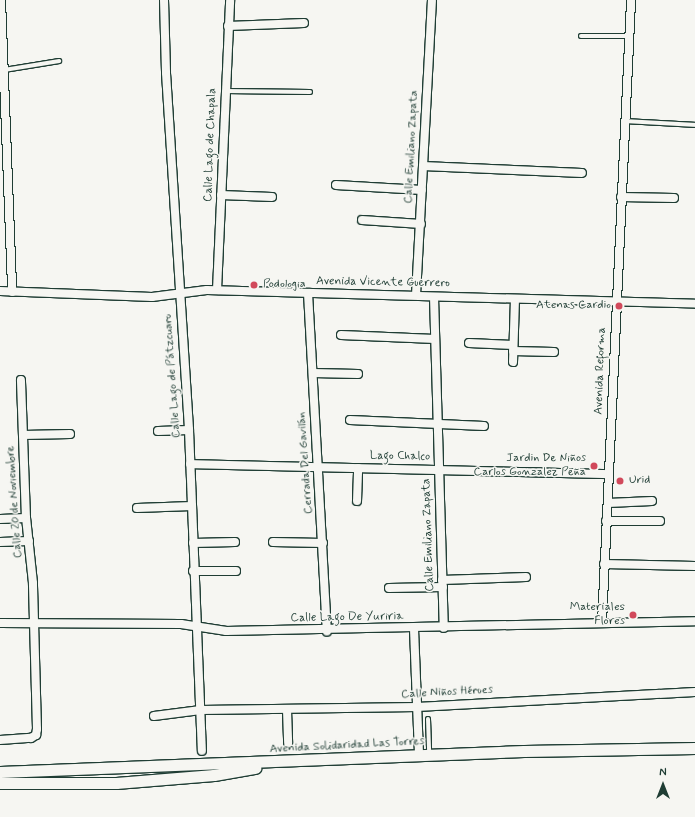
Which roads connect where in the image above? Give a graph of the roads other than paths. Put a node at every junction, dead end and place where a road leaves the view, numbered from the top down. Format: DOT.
graph roads {
  1 [pos="2,0"];
  2 [pos="164,0"];
  3 [pos="230,0"];
  4 [pos="432,0"];
  5 [pos="631,0"];
  6 [pos="304,23"];
  7 [pos="228,26"];
  8 [pos="581,36"];
  9 [pos="630,36"];
  10 [pos="59,61"];
  11 [pos="4,70"];
  12 [pos="225,91"];
  13 [pos="310,92"];
  14 [pos="3,96"];
  15 [pos="625,121"];
  16 [pos="695,125"];
  17 [pos="4,141"];
  18 [pos="423,166"];
  19 [pos="582,173"];
  20 [pos="4,183"];
  21 [pos="336,185"];
  22 [pos="422,190"];
  23 [pos="221,195"];
  24 [pos="272,197"];
  25 [pos="621,197"];
  26 [pos="674,198"];
  27 [pos="362,220"];
  28 [pos="421,224"];
  29 [pos="217,290"];
  30 [pos="0,291"];
  31 [pos="12,292"];
  32 [pos="308,294"];
  33 [pos="178,295"];
  34 [pos="416,295"];
  35 [pos="434,296"];
  36 [pos="515,299"];
  37 [pos="616,301"];
  38 [pos="695,304"];
  39 [pos="341,335"];
  40 [pos="436,339"];
  41 [pos="469,343"];
  42 [pos="513,348"];
  43 [pos="554,352"];
  44 [pos="513,362"];
  45 [pos="313,373"];
  46 [pos="358,374"];
  47 [pos="21,380"];
  48 [pos="350,420"];
  49 [pos="437,423"];
  50 [pos="484,426"];
  51 [pos="189,430"];
  52 [pos="158,431"];
  53 [pos="70,434"];
  54 [pos="23,435"];
  55 [pos="190,464"];
  56 [pos="317,466"];
  57 [pos="358,468"];
  58 [pos="438,470"];
  59 [pos="609,474"];
  60 [pos="358,501"];
  61 [pos="652,501"];
  62 [pos="608,503"];
  63 [pos="192,506"];
  64 [pos="137,508"];
  65 [pos="0,518"];
  66 [pos="26,518"];
  67 [pos="606,521"];
  68 [pos="660,521"];
  69 [pos="29,541"];
  70 [pos="0,542"];
  71 [pos="235,542"];
  72 [pos="273,542"];
  73 [pos="193,543"];
  74 [pos="323,543"];
  75 [pos="604,564"];
  76 [pos="695,566"];
  77 [pos="193,571"];
  78 [pos="236,571"];
  79 [pos="526,577"];
  80 [pos="443,583"];
  81 [pos="389,588"];
  82 [pos="34,622"];
  83 [pos="695,622"];
  84 [pos="0,623"];
  85 [pos="602,623"];
  86 [pos="195,626"];
  87 [pos="444,628"];
  88 [pos="414,629"];
  89 [pos="327,631"];
  90 [pos="695,692"];
  91 [pos="417,706"];
  92 [pos="200,710"];
  93 [pos="287,710"];
  94 [pos="154,716"];
  95 [pos="428,720"];
  96 [pos="0,740"];
  97 [pos="288,743"];
  98 [pos="695,748"];
  99 [pos="202,751"];
  100 [pos="424,756"];
  101 [pos="285,762"];
  102 [pos="0,772"];
  103 [pos="0,783"];
  1 -- 11 [label="street"];
  2 -- 33 [label="street, Calle Lago de Pátzcuaro"];
  3 -- 7 [label="street, Calle Lago de Chapala"];
  4 -- 18 [label="street, Calle Emiliano Zapata"];
  5 -- 9 [label="street, Avenida Reforma"];
  6 -- 7 [label="street"];
  7 -- 12 [label="street, Calle Lago de Chapala"];
  8 -- 9 [label="lane"];
  9 -- 15 [label="street, Avenida Reforma"];
  10 -- 11 [label="lane"];
  11 -- 14 [label="street"];
  12 -- 13 [label="lane"];
  12 -- 23 [label="street, Calle Lago de Chapala"];
  14 -- 17 [label="street"];
  15 -- 16 [label="lane"];
  15 -- 25 [label="street, Avenida Reforma"];
  17 -- 20 [label="street"];
  18 -- 19 [label="street"];
  18 -- 22 [label="street, Calle Emiliano Zapata"];
  20 -- 31 [label="street"];
  21 -- 22 [label="street"];
  22 -- 28 [label="street, Calle Emiliano Zapata"];
  23 -- 24 [label="street"];
  23 -- 29 [label="street, Calle Lago de Chapala"];
  25 -- 26 [label="street"];
  25 -- 37 [label="street, Avenida Reforma"];
  27 -- 28 [label="street"];
  28 -- 34 [label="street, Calle Emiliano Zapata"];
  29 -- 32 [label="street, Avenida Vicente Guerrero"];
  29 -- 33 [label="street, Avenida Vicente Guerrero"];
  30 -- 31 [label="street, Avenida Vicente Guerrero"];
  31 -- 33 [label="street, Avenida Vicente Guerrero"];
  32 -- 34 [label="street, Avenida Vicente Guerrero"];
  32 -- 45 [label="street, Cerrada Del Gavilán"];
  33 -- 51 [label="street, Calle Lago de Pátzcuaro"];
  34 -- 35 [label="street, Avenida Vicente Guerrero"];
  35 -- 36 [label="street, Avenida Vicente Guerrero"];
  35 -- 40 [label="street, Calle Emiliano Zapata"];
  36 -- 37 [label="street, Avenida Vicente Guerrero"];
  36 -- 42 [label="street"];
  37 -- 38 [label="street, Avenida Vicente Guerrero"];
  37 -- 59 [label="street, Avenida Reforma"];
  39 -- 40 [label="street"];
  40 -- 49 [label="street, Calle Emiliano Zapata"];
  41 -- 42 [label="street"];
  42 -- 43 [label="street"];
  42 -- 44 [label="street"];
  45 -- 46 [label="street"];
  45 -- 56 [label="street, Cerrada Del Gavilán"];
  47 -- 54 [label="street, Calle 20 de Noviembre"];
  48 -- 49 [label="street"];
  49 -- 50 [label="street"];
  49 -- 58 [label="street, Calle Emiliano Zapata"];
  51 -- 52 [label="street"];
  51 -- 55 [label="street, Calle Lago de Pátzcuaro"];
  53 -- 54 [label="street"];
  54 -- 66 [label="street, Calle 20 de Noviembre"];
  55 -- 56 [label="street, Lago Chalco"];
  55 -- 63 [label="street, Calle Lago de Pátzcuaro"];
  56 -- 57 [label="street, Lago Chalco"];
  56 -- 74 [label="street, Cerrada Del Gavilán"];
  57 -- 58 [label="street, Lago Chalco"];
  57 -- 60 [label="street"];
  58 -- 59 [label="street, Lago Chalco"];
  58 -- 80 [label="street, Calle Emiliano Zapata"];
  59 -- 62 [label="street, Avenida Reforma"];
  61 -- 62 [label="street"];
  62 -- 67 [label="street, Avenida Reforma"];
  63 -- 64 [label="street"];
  63 -- 73 [label="street, Calle Lago de Pátzcuaro"];
  65 -- 66 [label="street"];
  66 -- 69 [label="street, Calle 20 de Noviembre"];
  67 -- 68 [label="street"];
  67 -- 75 [label="street, Avenida Reforma"];
  69 -- 70 [label="street"];
  69 -- 82 [label="street, Calle 20 de Noviembre"];
  71 -- 73 [label="street"];
  72 -- 74 [label="street"];
  73 -- 77 [label="street, Calle Lago de Pátzcuaro"];
  74 -- 89 [label="street, Cerrada Del Gavilán"];
  75 -- 76 [label="street"];
  75 -- 85 [label="street, Avenida Reforma"];
  77 -- 78 [label="street"];
  77 -- 86 [label="street, Calle Lago de Pátzcuaro"];
  79 -- 80 [label="street"];
  80 -- 81 [label="street"];
  80 -- 87 [label="street, Calle Emiliano Zapata"];
  82 -- 84 [label="street, Calle Lago De Yuriria"];
  82 -- 86 [label="street, Calle Lago De Yuriria"];
  82 -- 96 [label="street, Calle 20 de Noviembre"];
  83 -- 85 [label="street, Calle Lago De Yuriria"];
  85 -- 87 [label="street, Calle Lago De Yuriria"];
  86 -- 89 [label="street, Calle Lago De Yuriria"];
  86 -- 92 [label="street, Calle Lago de Pátzcuaro"];
  87 -- 88 [label="street, Calle Lago De Yuriria"];
  88 -- 89 [label="street, Calle Lago De Yuriria"];
  88 -- 91 [label="street"];
  90 -- 91 [label="street, Calle Niños Héroes"];
  91 -- 93 [label="street, Calle Niños Héroes"];
  91 -- 100 [label="street"];
  92 -- 93 [label="street, Calle Niños Héroes"];
  92 -- 94 [label="street, Calle Niños Héroes"];
  92 -- 99 [label="street, Calle Lago de Pátzcuaro"];
  93 -- 97 [label="street"];
  95 -- 100 [label="lane"];
  98 -- 100 [label="main road, Avenida Solidaridad Las Torres"];
  100 -- 101 [label="main road, Avenida Solidaridad Las Torres"];
  101 -- 102 [label="main road, Avenida Solidaridad Las Torres"];
  101 -- 103 [label="main road"];
}
